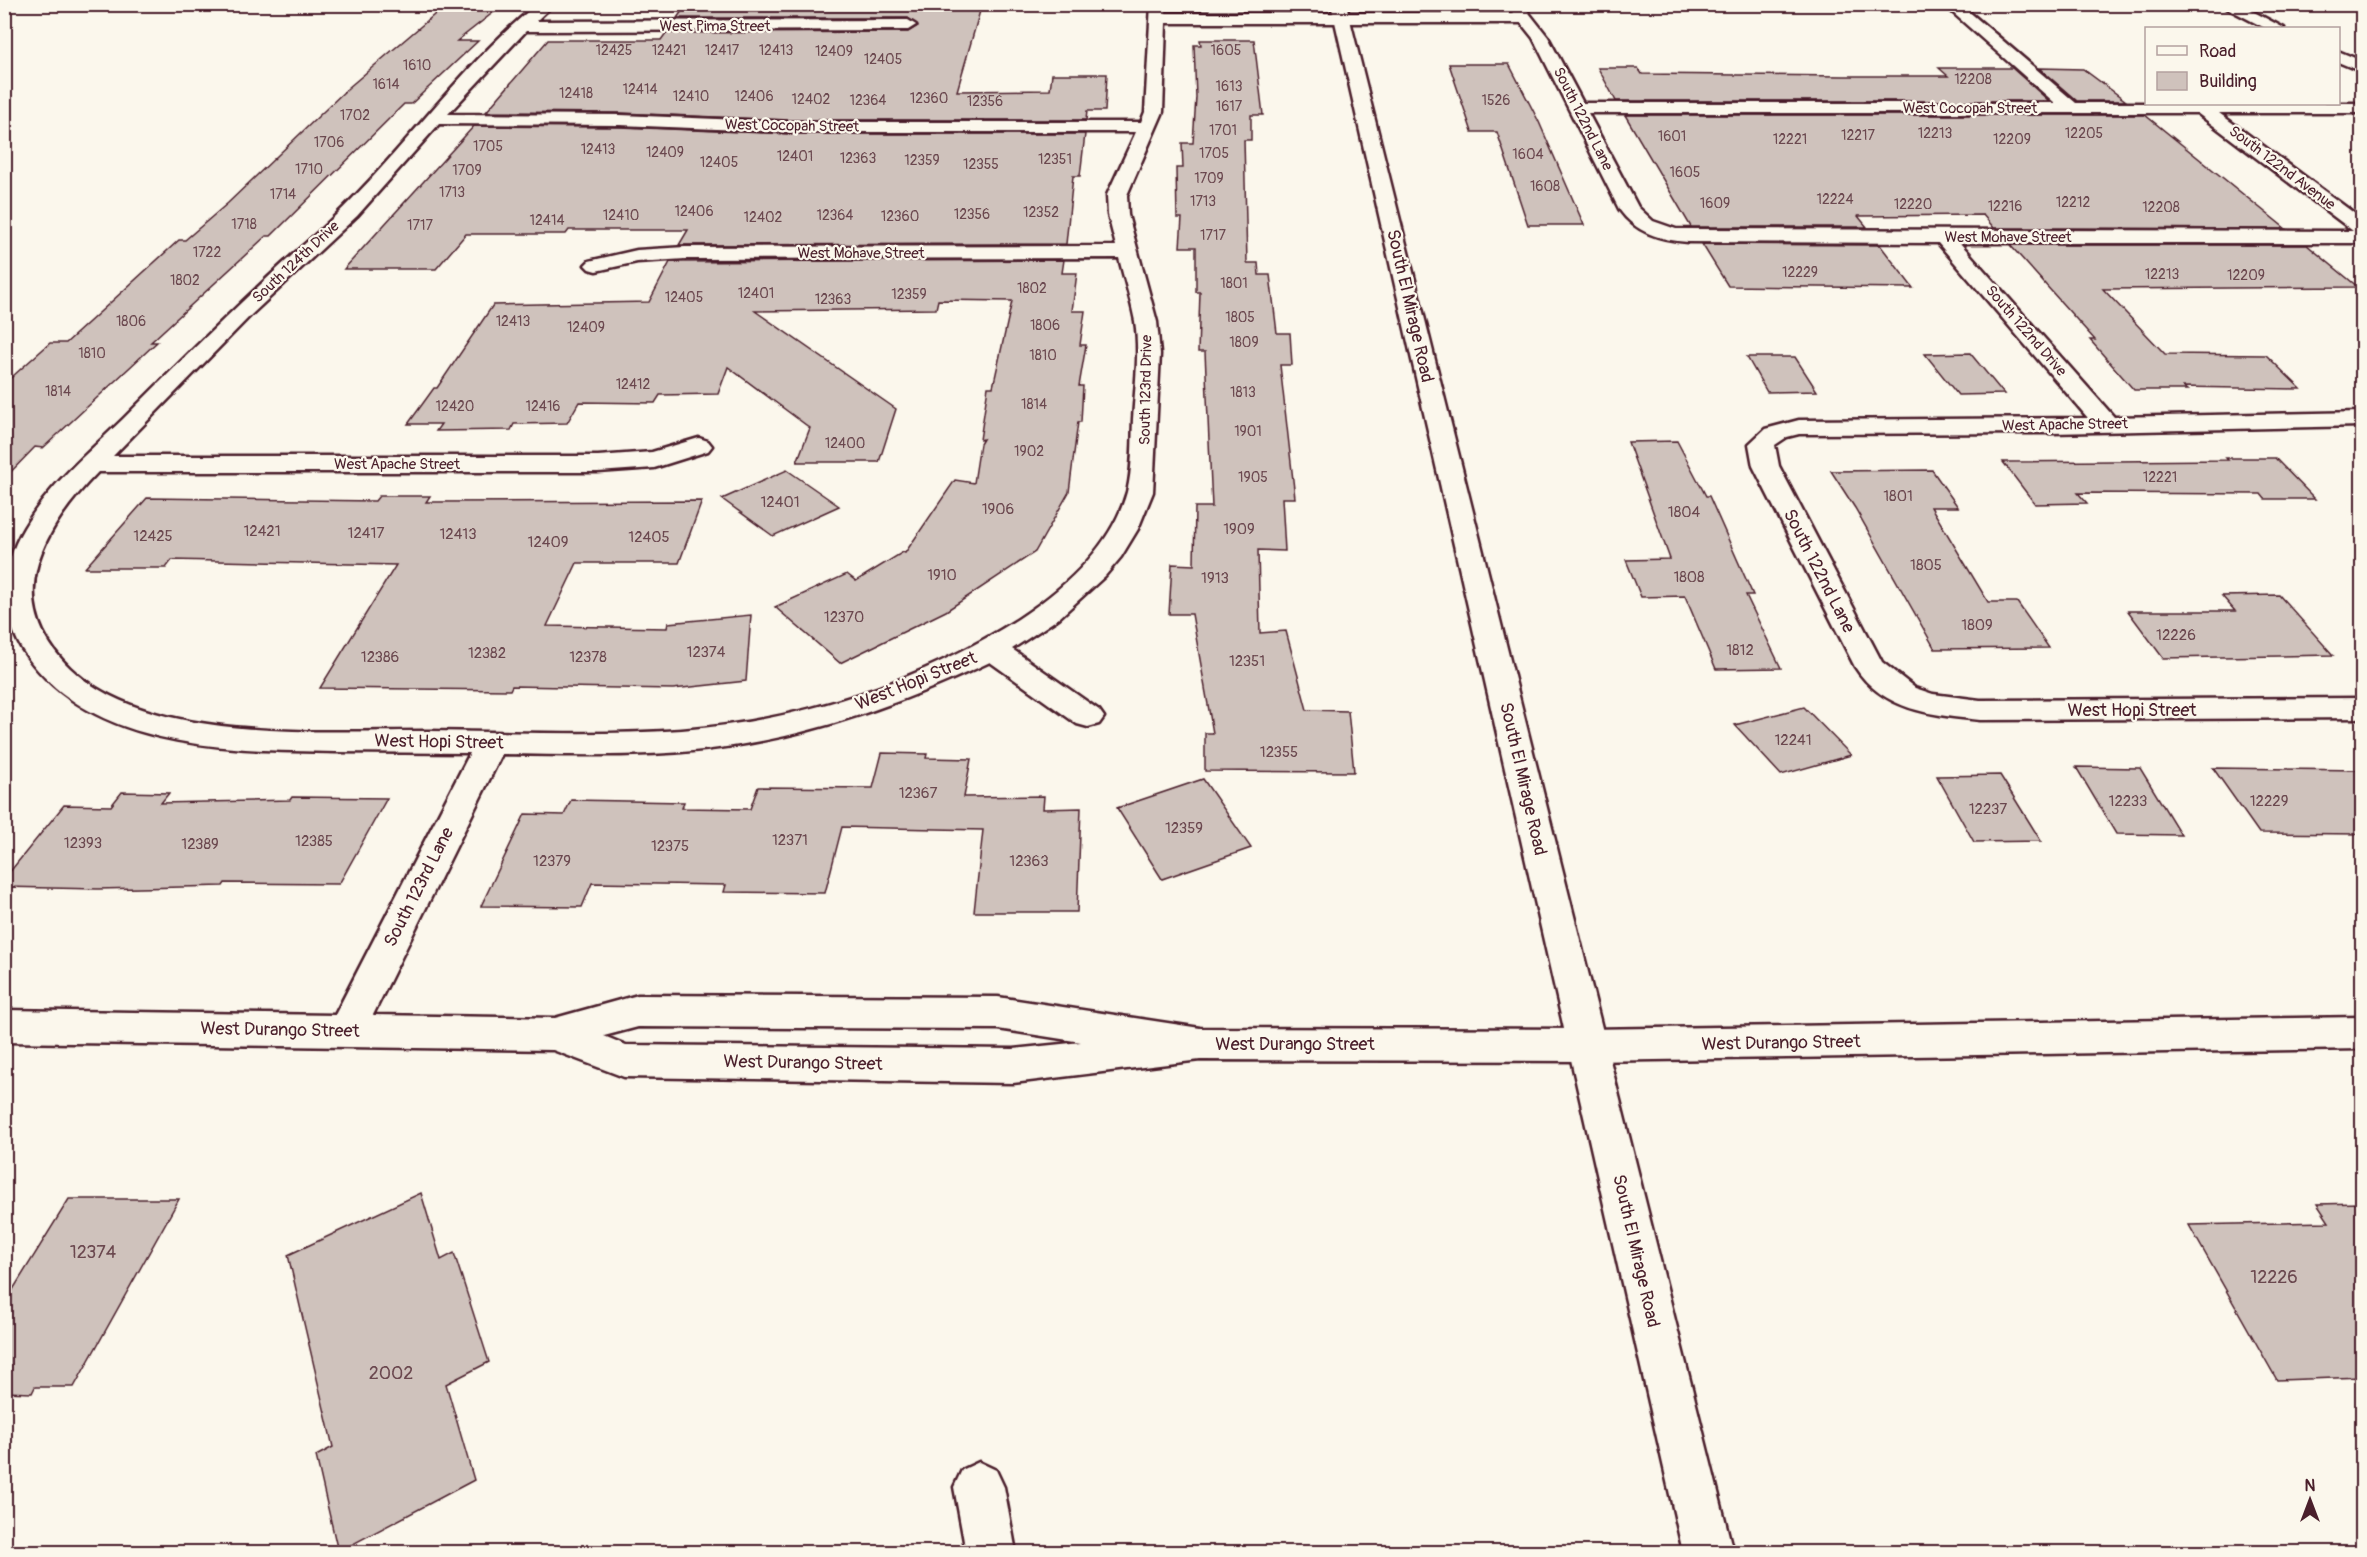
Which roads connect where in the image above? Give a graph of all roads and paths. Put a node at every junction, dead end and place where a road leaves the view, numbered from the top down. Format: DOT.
graph roads {
  1 [pos="547,4"];
  2 [pos="1514,4"];
  3 [pos="1950,4"];
  4 [pos="2226,4"];
  5 [pos="1159,11"];
  6 [pos="1339,11"];
  7 [pos="1527,18"];
  8 [pos="908,25"];
  9 [pos="522,26"];
  10 [pos="2274,27"];
  11 [pos="2340,57"];
  12 [pos="2362,67"];
  13 [pos="1577,108"];
  14 [pos="2072,108"];
  15 [pos="2201,108"];
  16 [pos="2362,108"];
  17 [pos="434,119"];
  18 [pos="1149,127"];
  19 [pos="2362,228"];
  20 [pos="1655,231"];
  21 [pos="1944,237"];
  22 [pos="2362,237"];
  23 [pos="1128,252"];
  24 [pos="596,265"];
  25 [pos="2362,419"];
  26 [pos="2108,425"];
  27 [pos="1769,435"];
  28 [pos="699,446"];
  29 [pos="92,464"];
  30 [pos="45,519"];
  31 [pos="1022,632"];
  32 [pos="992,649"];
  33 [pos="1904,695"];
  34 [pos="2362,708"];
  35 [pos="1088,717"];
  36 [pos="491,743"];
  37 [pos="4,1026"];
  38 [pos="346,1031"];
  39 [pos="2362,1033"];
  40 [pos="555,1034"];
  41 [pos="1200,1044"];
  42 [pos="1587,1045"];
  43 [pos="979,1488"];
  44 [pos="991,1552"];
  45 [pos="1708,1552"];
  1 -- 9 [label="street, South 124th Drive"];
  2 -- 7 [label="street, South 122nd Lane"];
  3 -- 14 [label="street"];
  4 -- 10 [label="street"];
  5 -- 6 [label="street"];
  5 -- 18 [label="street, South 123rd Drive"];
  6 -- 7 [label="street"];
  6 -- 42 [label="street, South El Mirage Road"];
  7 -- 13 [label="street, South 122nd Lane"];
  8 -- 9 [label="street, West Pima Street"];
  9 -- 17 [label="street, South 124th Drive"];
  11 -- 12 [label="street"];
  13 -- 14 [label="street, West Cocopah Street"];
  13 -- 20 [label="street, South 122nd Lane"];
  14 -- 15 [label="street, West Cocopah Street"];
  15 -- 16 [label="street, West Cocopah Street"];
  15 -- 19 [label="street, South 122nd Avenue"];
  17 -- 18 [label="street, West Cocopah Street"];
  17 -- 29 [label="street, South 124th Drive"];
  18 -- 23 [label="street, South 123rd Drive"];
  20 -- 21 [label="street, West Mohave Street"];
  21 -- 22 [label="street, West Mohave Street"];
  21 -- 26 [label="street, South 122nd Drive"];
  23 -- 24 [label="street, West Mohave Street"];
  23 -- 31 [label="street, South 123rd Drive"];
  25 -- 26 [label="street, West Apache Street"];
  26 -- 27 [label="street, West Apache Street"];
  27 -- 33 [label="street, South 122nd Lane"];
  28 -- 29 [label="street, West Apache Street"];
  29 -- 30 [label="street, South 124th Drive"];
  30 -- 36 [label="street, West Hopi Street"];
  31 -- 32 [label="street, West Hopi Street"];
  32 -- 35 [label="street, West Hopi Street"];
  32 -- 36 [label="street, West Hopi Street"];
  33 -- 34 [label="street, West Hopi Street"];
  36 -- 38 [label="street, South 123rd Lane"];
  37 -- 38 [label="street, West Durango Street"];
  38 -- 40 [label="street, West Durango Street"];
  39 -- 42 [label="street, West Durango Street"];
  40 -- 41 [label="street, West Durango Street"];
  40 -- 41 [label="street, West Durango Street"];
  41 -- 42 [label="street, West Durango Street"];
  42 -- 45 [label="street, South El Mirage Road"];
  43 -- 44 [label="street"];
}
